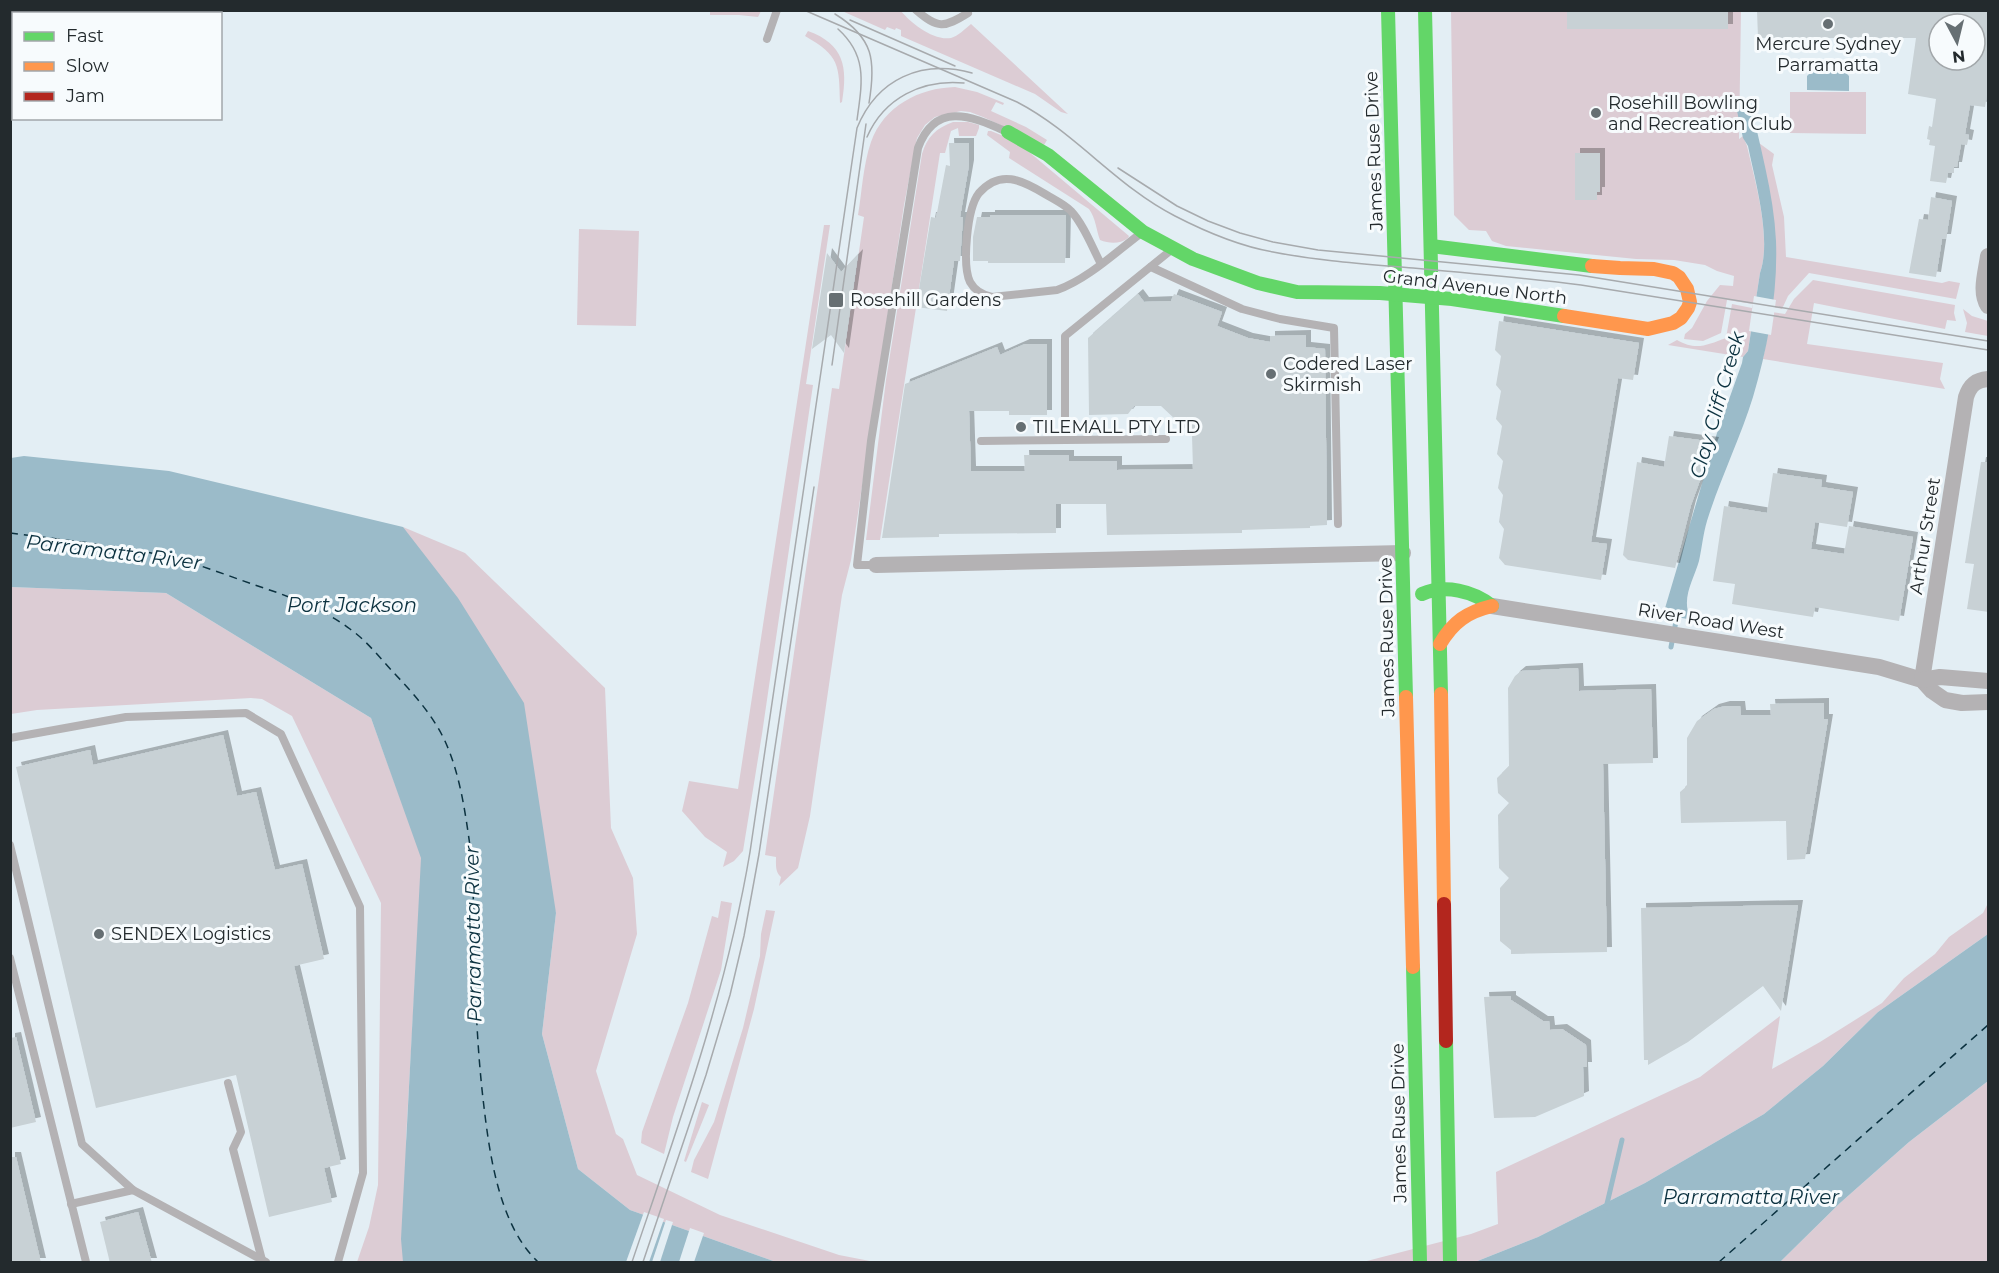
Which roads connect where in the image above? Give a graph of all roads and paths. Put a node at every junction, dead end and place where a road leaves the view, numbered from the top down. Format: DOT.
graph roads {
  1 [pos="777,10"];
  2 [pos="916,10"];
  3 [pos="1388,10"];
  4 [pos="1425,10"];
  5 [pos="968,13"];
  6 [pos="767,39"];
  7 [pos="1008,132"];
  8 [pos="1143,232"];
  9 [pos="1431,246"];
  10 [pos="1173,249"];
  11 [pos="1989,256"];
  12 [pos="1101,264"];
  13 [pos="1151,267"];
  14 [pos="1396,294"];
  15 [pos="1433,298"];
  16 [pos="1989,306"];
  17 [pos="1989,379"];
  18 [pos="1166,439"];
  19 [pos="1065,440"];
  20 [pos="981,441"];
  21 [pos="1338,524"];
  22 [pos="1403,553"];
  23 [pos="876,565"];
  24 [pos="1439,589"];
  25 [pos="1492,606"];
  26 [pos="1403,610"];
  27 [pos="1440,644"];
  28 [pos="1922,680"];
  29 [pos="1989,681"];
  30 [pos="1989,702"];
  31 [pos="10,738"];
  32 [pos="10,845"];
  33 [pos="10,958"];
  34 [pos="228,1083"];
  35 [pos="133,1190"];
  36 [pos="71,1204"];
  37 [pos="264,1262"];
  38 [pos="86,1263"];
  39 [pos="338,1263"];
  40 [pos="1420,1263"];
  41 [pos="1450,1263"];
  1 -- 6 [label="lane"];
  2 -- 5 [label="lane"];
  3 -- 14 [label="main road, James Ruse Drive"];
  4 -- 9 [label="main road"];
  7 -- 8 [label="main road, Grand Avenue North"];
  7 -- 23 [label="lane"];
  8 -- 10 [label="main road, Grand Avenue North"];
  8 -- 12 [label="lane"];
  9 -- 15 [label="main road"];
  9 -- 15 [label="main road, Grand Avenue North"];
  10 -- 13 [label="lane"];
  10 -- 14 [label="main road, Grand Avenue North"];
  11 -- 16 [label="street"];
  12 -- 12 [label="lane"];
  13 -- 19 [label="lane"];
  13 -- 21 [label="lane"];
  14 -- 15 [label="main road, Grand Avenue North"];
  14 -- 22 [label="main road, James Ruse Drive"];
  15 -- 24 [label="main road"];
  17 -- 28 [label="street, Arthur Street"];
  18 -- 19 [label="lane"];
  19 -- 20 [label="lane"];
  22 -- 23 [label="street"];
  22 -- 26 [label="main road, James Ruse Drive"];
  24 -- 25 [label="main road"];
  24 -- 26 [label="main road"];
  24 -- 27 [label="main road"];
  25 -- 27 [label="main road"];
  25 -- 28 [label="street, River Road West"];
  26 -- 40 [label="main road, James Ruse Drive"];
  27 -- 41 [label="main road"];
  28 -- 29 [label="street, River Road West"];
  28 -- 30 [label="street, River Road West"];
  31 -- 39 [label="lane"];
  32 -- 35 [label="lane"];
  33 -- 36 [label="lane"];
  34 -- 37 [label="lane"];
  35 -- 36 [label="lane"];
  35 -- 37 [label="lane"];
  36 -- 38 [label="lane"];
}
